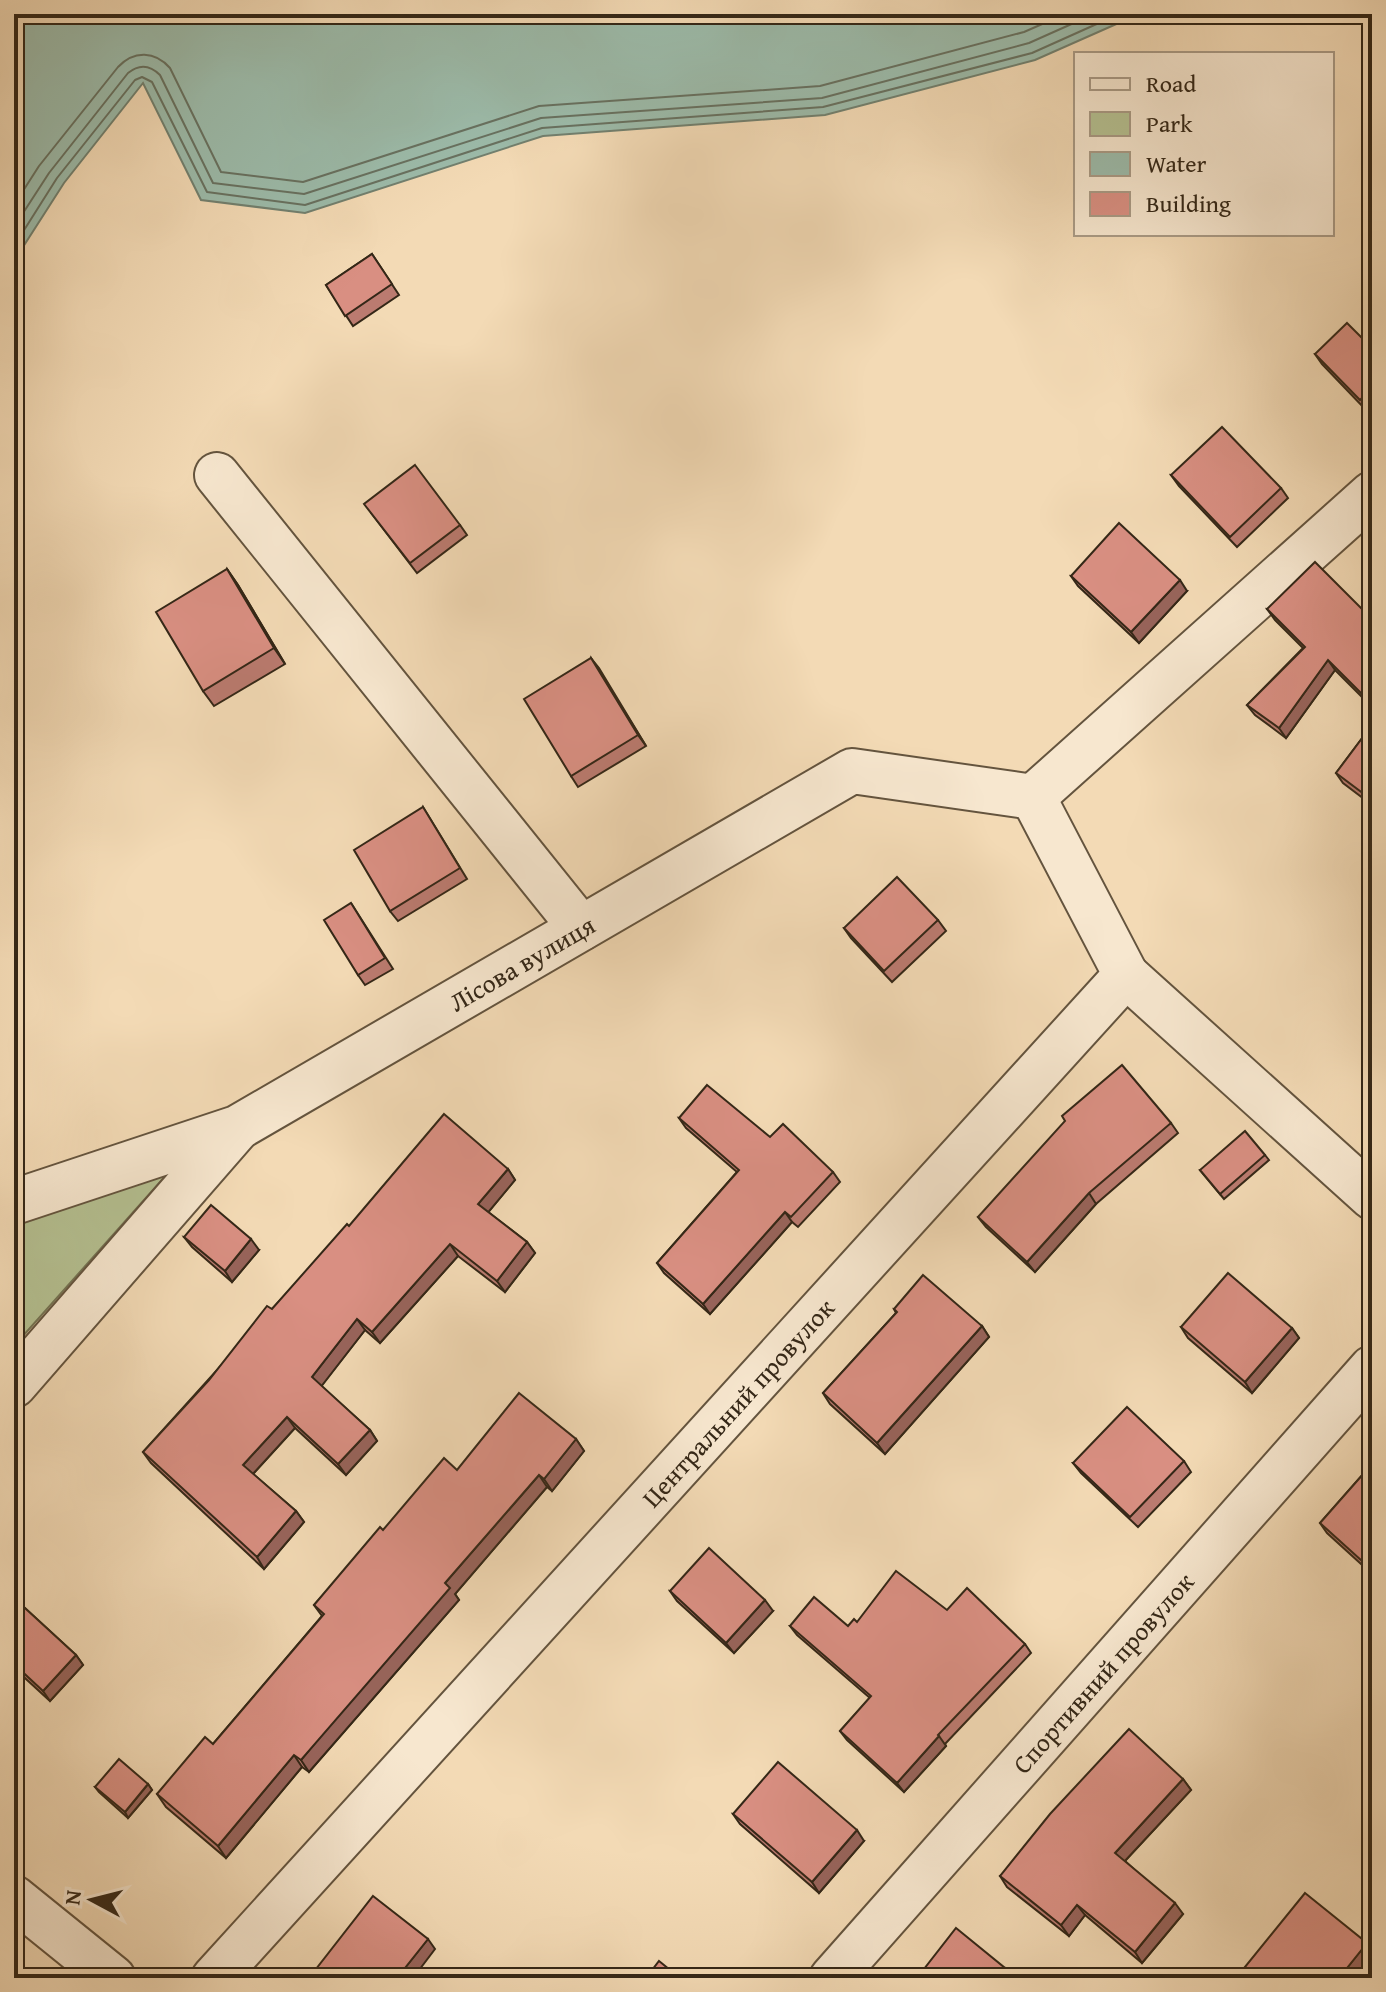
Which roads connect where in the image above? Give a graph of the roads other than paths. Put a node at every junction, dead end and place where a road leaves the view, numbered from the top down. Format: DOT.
graph roads {
  1 [pos="217,475"];
  2 [pos="1369,503"];
  3 [pos="1033,797"];
  4 [pos="581,928"];
  5 [pos="1126,975"];
  6 [pos="237,1128"];
  7 [pos="1372,1197"];
  8 [pos="14,1202"];
  9 [pos="1372,1368"];
  10 [pos="14,1385"];
  11 [pos="14,1898"];
  12 [pos="113,1978"];
  13 [pos="214,1978"];
  14 [pos="832,1978"];
  1 -- 4 [label="street"];
  2 -- 3 [label="street"];
  3 -- 4 [label="street, Лісова вулиця"];
  3 -- 5 [label="street"];
  4 -- 6 [label="street, Лісова вулиця"];
  5 -- 7 [label="street"];
  5 -- 13 [label="street, Центральний провулок"];
  6 -- 8 [label="street, Лісова вулиця"];
  6 -- 10 [label="street"];
  9 -- 14 [label="street, Спортивний провулок"];
  11 -- 12 [label="street"];
}
